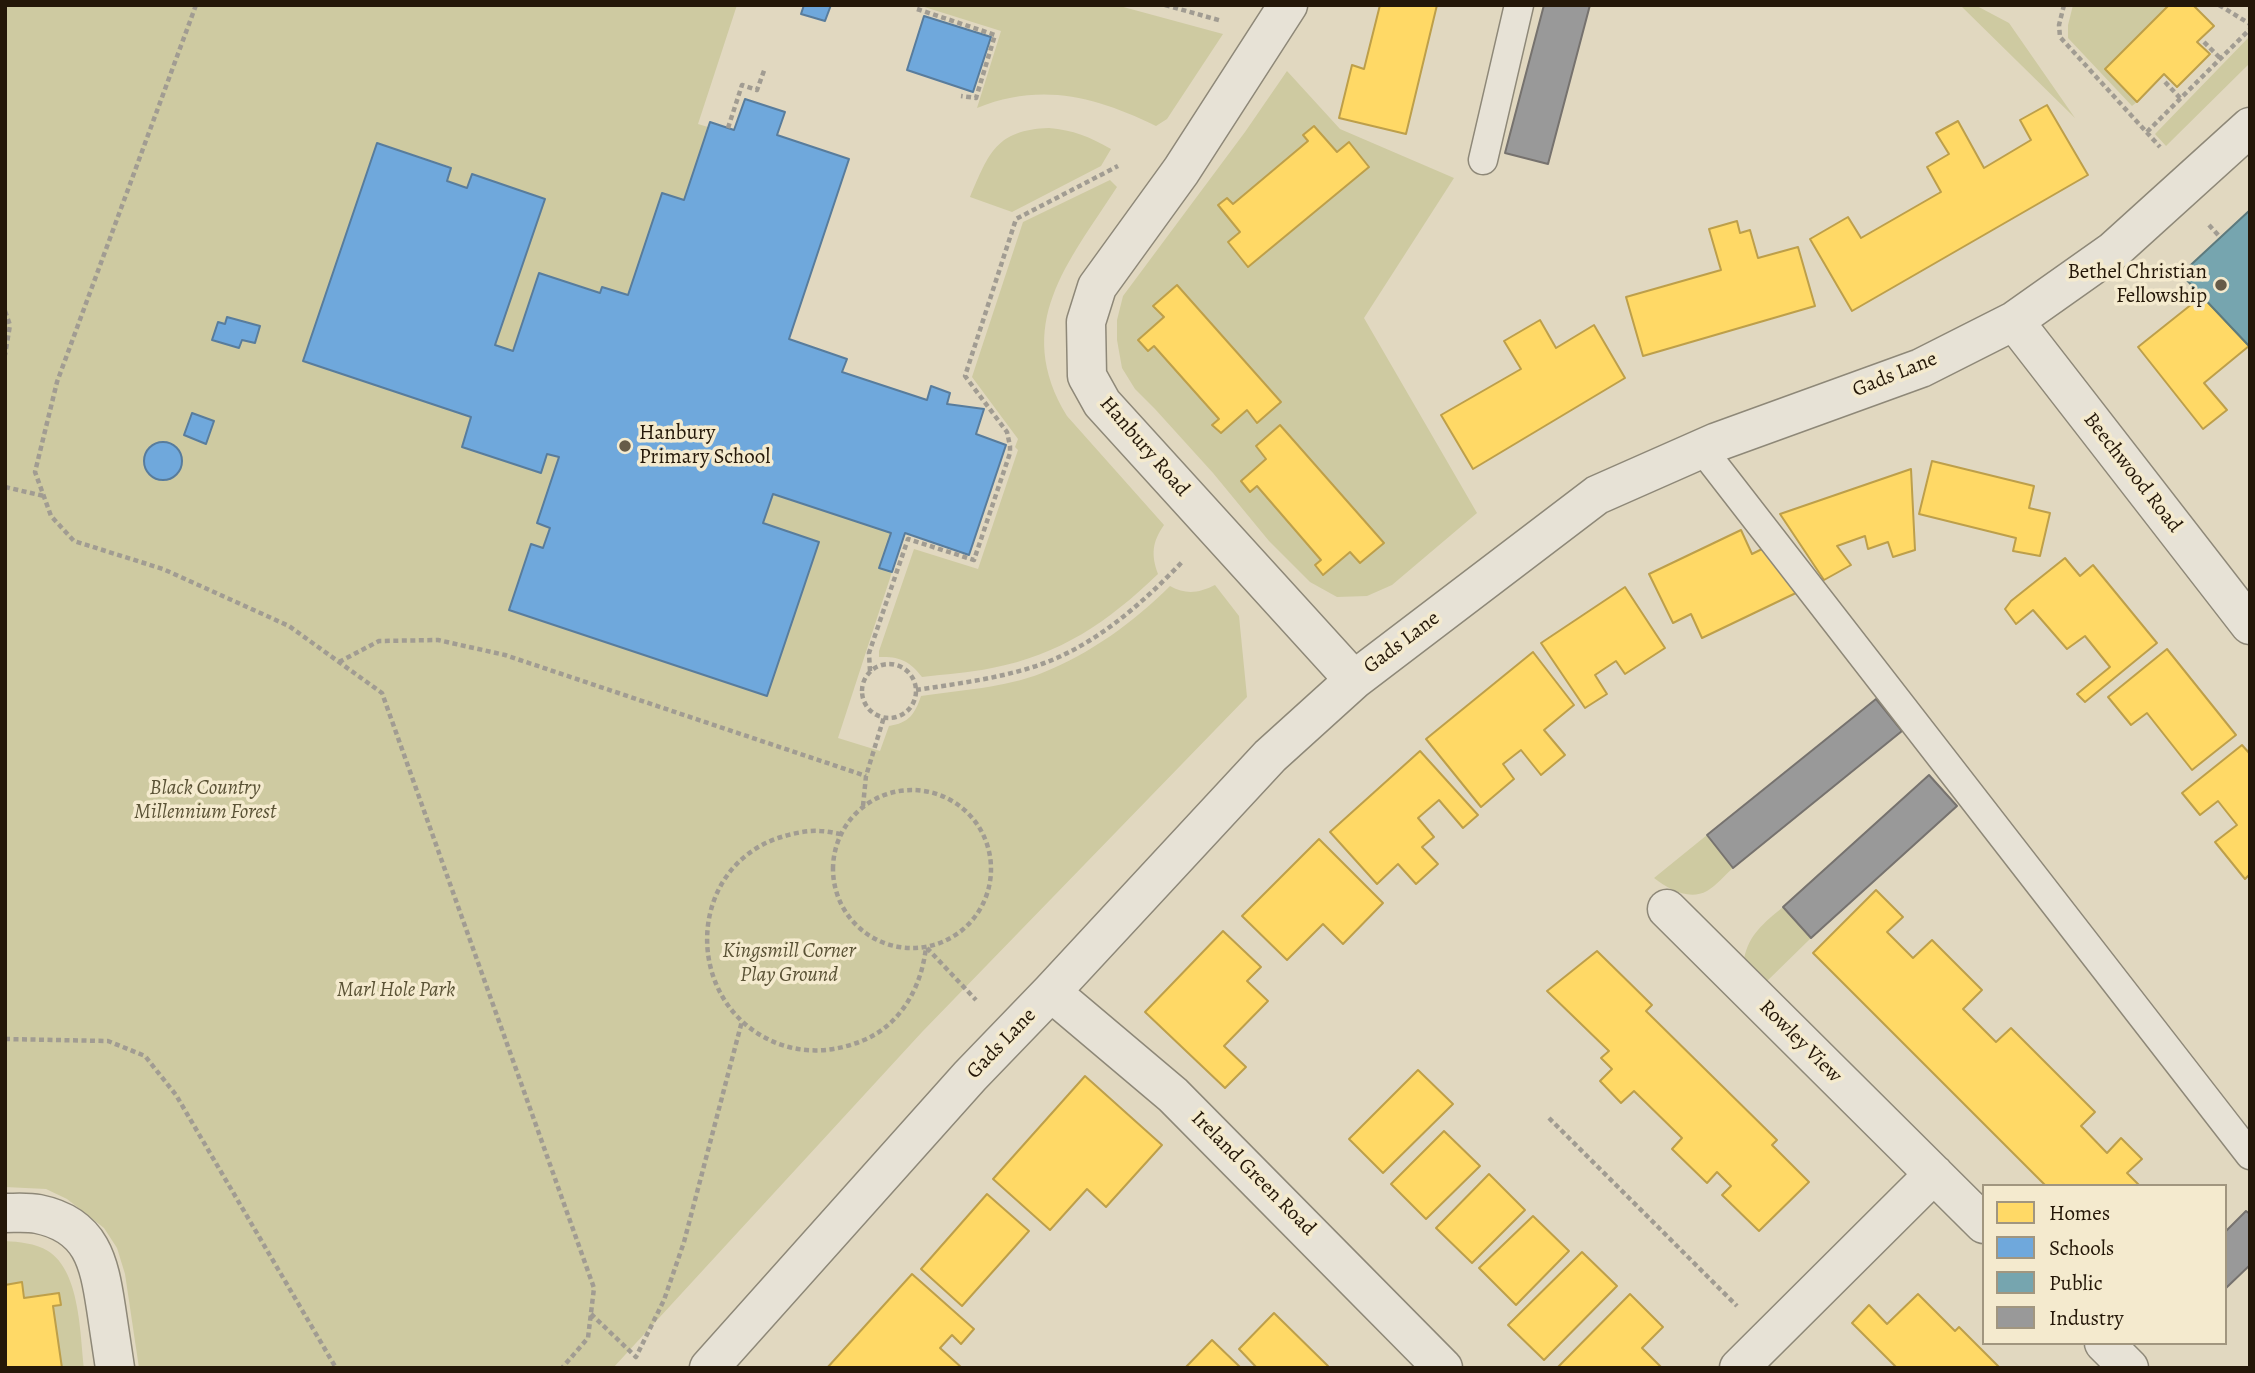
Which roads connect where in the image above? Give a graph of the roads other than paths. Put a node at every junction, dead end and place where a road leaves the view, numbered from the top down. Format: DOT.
graph roads {
  1 [pos="1288,5"];
  2 [pos="1519,5"];
  3 [pos="2250,127"];
  4 [pos="1483,160"];
  5 [pos="2014,321"];
  6 [pos="1702,449"];
  7 [pos="2250,625"];
  8 [pos="1354,680"];
  9 [pos="1667,909"];
  10 [pos="1051,992"];
  11 [pos="2250,1155"];
  12 [pos="1934,1174"];
  13 [pos="5,1213"];
  14 [pos="1982,1222"];
  15 [pos="2106,1345"];
  16 [pos="115,1368"];
  17 [pos="709,1368"];
  18 [pos="1443,1368"];
  19 [pos="1739,1368"];
  20 [pos="2129,1368"];
  1 -- 8 [label="street, Hanbury Road"];
  2 -- 4 [label="lane"];
  3 -- 5 [label="street, Gads Lane"];
  5 -- 6 [label="street, Gads Lane"];
  5 -- 7 [label="street, Beechwood Road"];
  6 -- 8 [label="street, Gads Lane"];
  6 -- 11 [label="lane"];
  8 -- 10 [label="street, Gads Lane"];
  9 -- 12 [label="street, Rowley View"];
  10 -- 17 [label="street, Gads Lane"];
  10 -- 18 [label="street, Ireland Green Road"];
  12 -- 14 [label="street, Rowley View"];
  12 -- 19 [label="street"];
  13 -- 16 [label="street"];
  15 -- 20 [label="street"];
}
